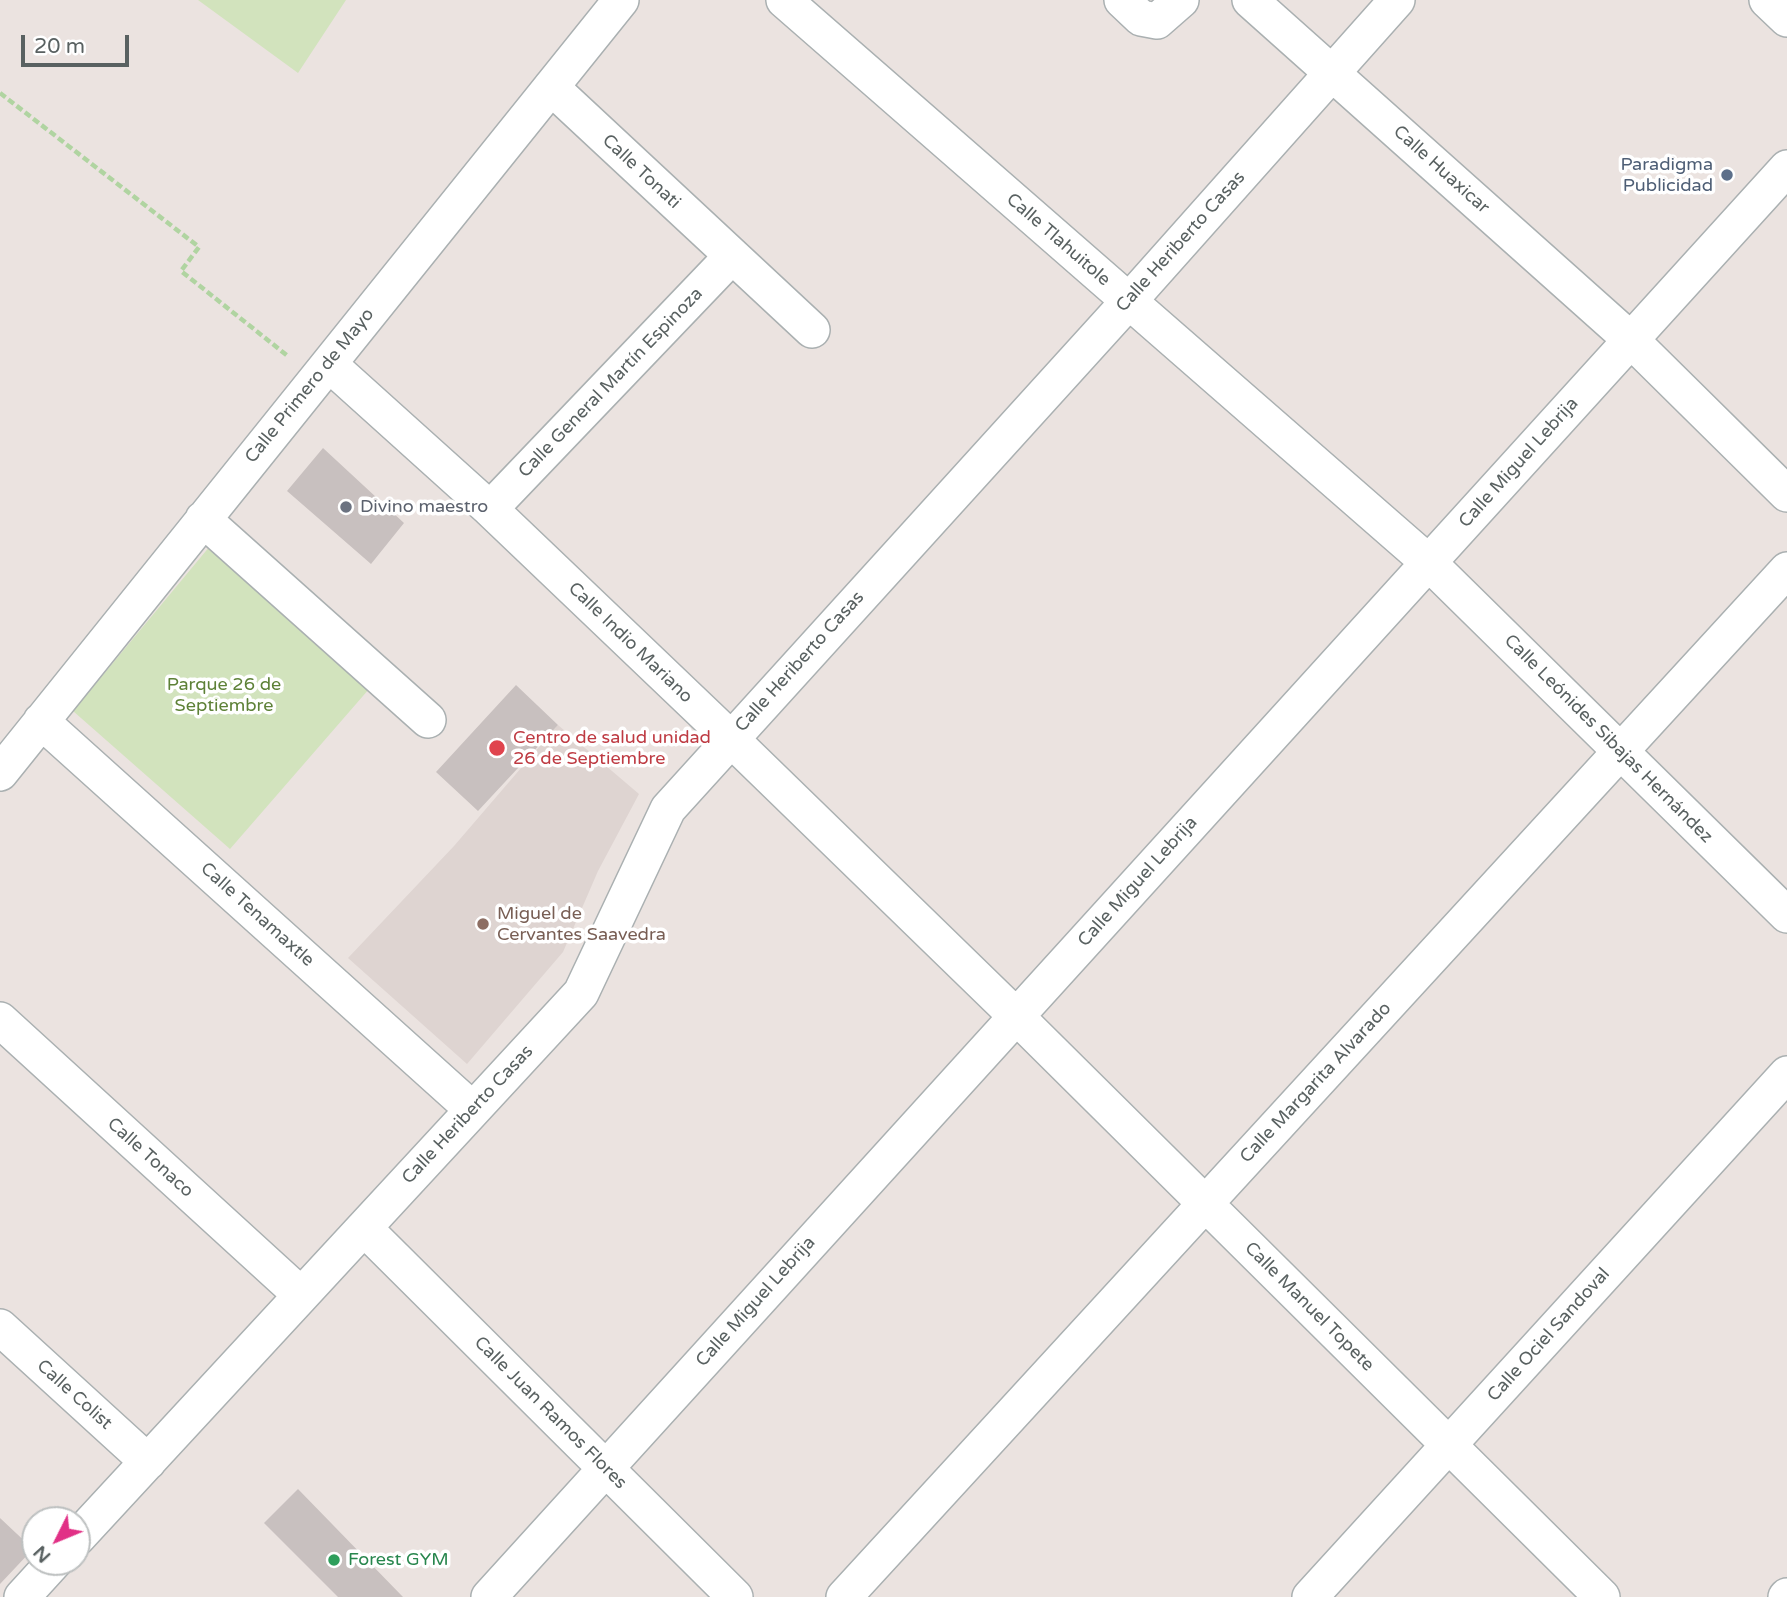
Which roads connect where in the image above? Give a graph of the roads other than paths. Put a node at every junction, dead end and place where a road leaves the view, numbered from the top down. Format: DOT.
graph roads {
  1 [pos="621,0"];
  2 [pos="784,0"];
  3 [pos="1122,0"];
  4 [pos="1181,0"];
  5 [pos="1250,0"];
  6 [pos="1397,0"];
  7 [pos="1767,0"];
  8 [pos="1787,19"];
  9 [pos="1331,72"];
  10 [pos="551,87"];
  11 [pos="1787,168"];
  12 [pos="732,256"];
  13 [pos="1129,301"];
  14 [pos="812,330"];
  15 [pos="1631,340"];
  16 [pos="323,371"];
  17 [pos="1787,494"];
  18 [pos="490,509"];
  19 [pos="203,519"];
  20 [pos="1428,562"];
  21 [pos="1787,570"];
  22 [pos="428,720"];
  23 [pos="41,722"];
  24 [pos="731,739"];
  25 [pos="1620,751"];
  26 [pos="0,773"];
  27 [pos="1787,915"];
  28 [pos="1016,1016"];
  29 [pos="0,1020"];
  30 [pos="1787,1074"];
  31 [pos="472,1109"];
  32 [pos="1205,1204"];
  33 [pos="364,1228"];
  34 [pos="301,1295"];
  35 [pos="0,1327"];
  36 [pos="1448,1445"];
  37 [pos="148,1462"];
  38 [pos="606,1468"];
  39 [pos="91,1523"];
  40 [pos="41,1576"];
  41 [pos="22,1597"];
  42 [pos="489,1597"];
  43 [pos="735,1597"];
  44 [pos="844,1597"];
  45 [pos="1310,1597"];
  46 [pos="1602,1597"];
  1 -- 10 [label="street, Calle Primero de Mayo"];
  2 -- 13 [label="street, Calle Tlahuitole"];
  3 -- 4 [label="street"];
  5 -- 9 [label="street, Calle Huaxicar"];
  6 -- 9 [label="street, Calle Heriberto Casas"];
  7 -- 8 [label="street"];
  9 -- 13 [label="street, Calle Heriberto Casas"];
  9 -- 15 [label="street, Calle Huaxicar"];
  10 -- 12 [label="street, Calle Tonati"];
  10 -- 16 [label="street, Calle Primero de Mayo"];
  11 -- 15 [label="street, Calle Miguel Lebrija"];
  12 -- 14 [label="street, Calle Tonati"];
  12 -- 18 [label="street, Calle General Martín Espinoza"];
  13 -- 20 [label="street, Calle Tlahuitole"];
  13 -- 24 [label="street, Calle Heriberto Casas"];
  15 -- 17 [label="street, Calle Huaxicar"];
  15 -- 20 [label="street, Calle Miguel Lebrija"];
  16 -- 18 [label="street, Calle Indio Mariano"];
  16 -- 19 [label="street, Calle Primero de Mayo"];
  18 -- 24 [label="street, Calle Indio Mariano"];
  19 -- 22 [label="street"];
  19 -- 23 [label="street, Calle Primero de Mayo"];
  20 -- 25 [label="street, Calle Leónides Sibajas Hernández"];
  20 -- 28 [label="street, Calle Miguel Lebrija"];
  21 -- 25 [label="street, Calle Margarita Alvarado"];
  23 -- 26 [label="street, Calle Primero de Mayo"];
  23 -- 31 [label="street, Calle Tenamaxtle"];
  24 -- 28 [label="street, Calle Indio Mariano"];
  24 -- 31 [label="street, Calle Heriberto Casas"];
  25 -- 27 [label="street, Calle Leónides Sibajas Hernández"];
  25 -- 32 [label="street, Calle Margarita Alvarado"];
  28 -- 32 [label="street, Calle Manuel Topete"];
  28 -- 38 [label="street, Calle Miguel Lebrija"];
  29 -- 34 [label="street, Calle Tonaco"];
  30 -- 36 [label="street, Calle Ociel Sandoval"];
  31 -- 33 [label="street, Calle Heriberto Casas"];
  32 -- 36 [label="street, Calle Manuel Topete"];
  32 -- 44 [label="street, Calle Margarita Alvarado"];
  33 -- 34 [label="street, Calle Heriberto Casas"];
  33 -- 38 [label="street, Calle Juan Ramos Flores"];
  34 -- 37 [label="street, Calle Heriberto Casas"];
  35 -- 37 [label="street, Calle Colist"];
  36 -- 45 [label="street, Calle Ociel Sandoval"];
  36 -- 46 [label="street, Calle Manuel Topete"];
  37 -- 39 [label="street, Calle Heriberto Casas"];
  38 -- 42 [label="street, Calle Miguel Lebrija"];
  38 -- 43 [label="street, Calle Juan Ramos Flores"];
  40 -- 41 [label="street"];
}
